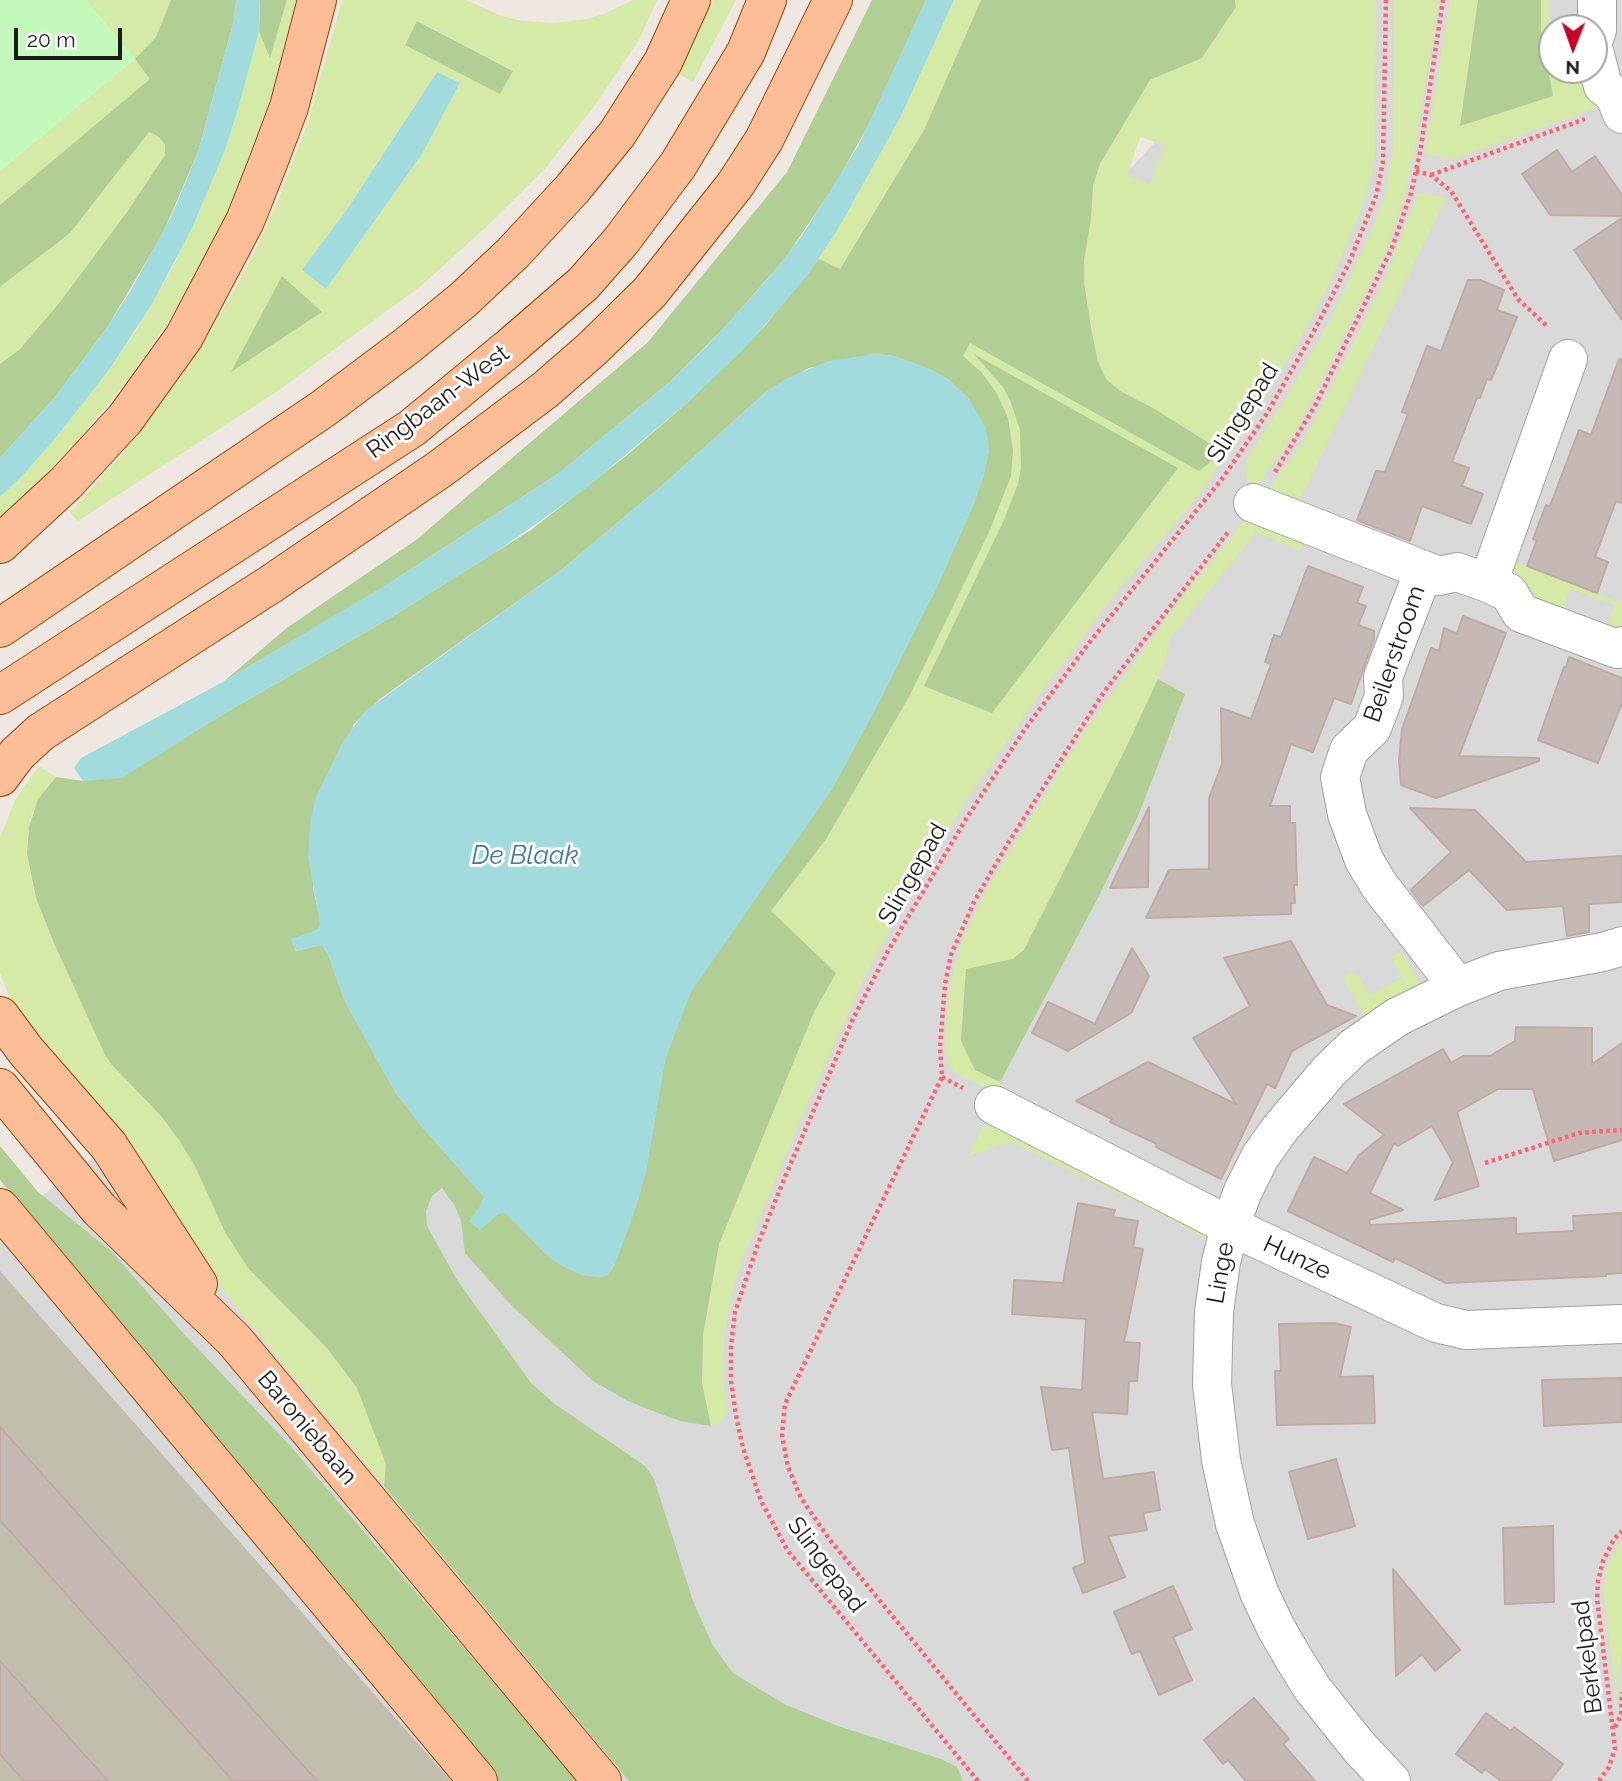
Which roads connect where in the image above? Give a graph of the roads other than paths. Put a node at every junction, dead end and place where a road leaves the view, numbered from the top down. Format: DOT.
graph roads {
  1 [pos="317,0"];
  2 [pos="691,0"];
  3 [pos="767,0"];
  4 [pos="784,0"];
  5 [pos="833,0"];
  6 [pos="746,52"];
  7 [pos="1602,84"];
  8 [pos="1621,110"];
  9 [pos="1568,359"];
  10 [pos="1253,503"];
  11 [pos="0,544"];
  12 [pos="1424,570"];
  13 [pos="1488,583"];
  14 [pos="0,628"];
  15 [pos="1622,646"];
  16 [pos="0,695"];
  17 [pos="0,777"];
  18 [pos="1622,946"];
  19 [pos="1458,987"];
  20 [pos="0,1016"];
  21 [pos="0,1088"];
  22 [pos="994,1105"];
  23 [pos="0,1208"];
  24 [pos="1230,1226"];
  25 [pos="1622,1324"];
  26 [pos="234,1340"];
  27 [pos="478,1781"];
  28 [pos="602,1781"];
  29 [pos="1391,1781"];
  1 -- 11 [label="main road"];
  2 -- 14 [label="main road"];
  3 -- 6 [label="main road, Ringbaan-West"];
  4 -- 6 [label="main road"];
  5 -- 17 [label="main road"];
  6 -- 16 [label="main road, Ringbaan-West"];
  7 -- 8 [label="street"];
  9 -- 13 [label="street"];
  10 -- 12 [label="street, Beilerstroom"];
  12 -- 13 [label="street, Beilerstroom"];
  12 -- 19 [label="street, Beilerstroom"];
  13 -- 15 [label="street, Beilerstroom"];
  18 -- 19 [label="street, Linge"];
  19 -- 24 [label="street, Linge"];
  20 -- 26 [label="main road"];
  21 -- 26 [label="main road, Baroniebaan"];
  22 -- 24 [label="street, Hunze"];
  23 -- 27 [label="main road"];
  24 -- 25 [label="street, Hunze"];
  24 -- 29 [label="street, Linge"];
  26 -- 28 [label="main road, Baroniebaan"];
}
